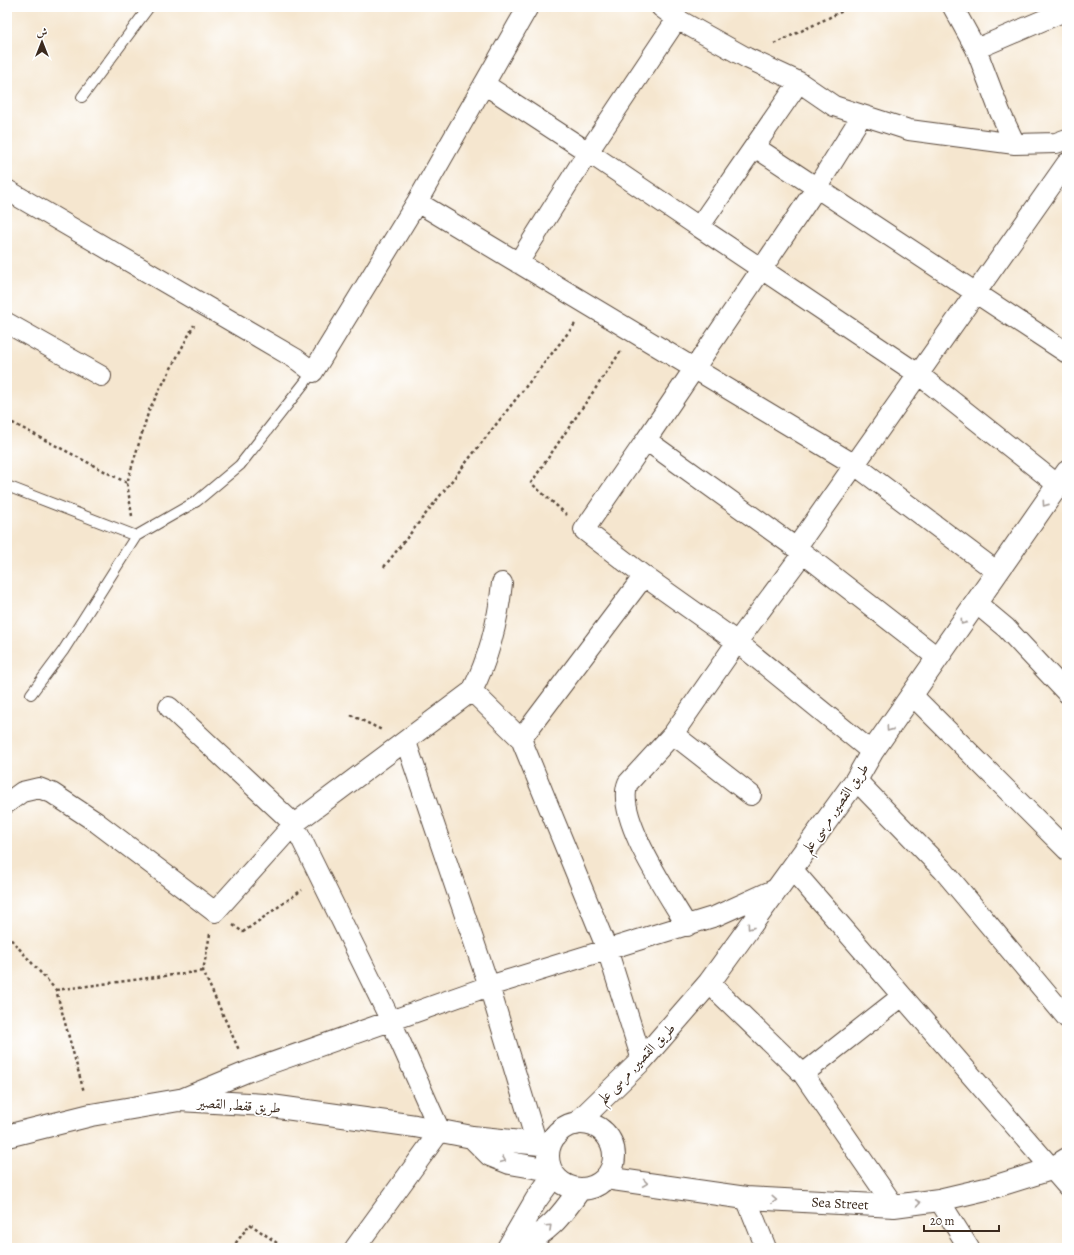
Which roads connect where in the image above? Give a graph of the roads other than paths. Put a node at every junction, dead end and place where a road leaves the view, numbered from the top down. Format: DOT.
graph roads {
  1 [pos="149,7"];
  2 [pos="528,7"];
  3 [pos="661,7"];
  4 [pos="952,7"];
  5 [pos="1067,10"];
  6 [pos="676,19"];
  7 [pos="976,48"];
  8 [pos="799,82"];
  9 [pos="484,84"];
  10 [pos="82,96"];
  11 [pos="862,115"];
  12 [pos="1015,144"];
  13 [pos="1063,146"];
  14 [pos="754,147"];
  15 [pos="588,152"];
  16 [pos="1067,163"];
  17 [pos="817,188"];
  18 [pos="7,190"];
  19 [pos="417,202"];
  20 [pos="699,227"];
  21 [pos="518,263"];
  22 [pos="762,269"];
  23 [pos="974,292"];
  24 [pos="7,323"];
  25 [pos="1067,353"];
  26 [pos="695,369"];
  27 [pos="313,372"];
  28 [pos="918,374"];
  29 [pos="101,376"];
  30 [pos="646,440"];
  31 [pos="855,465"];
  32 [pos="1062,478"];
  33 [pos="7,486"];
  34 [pos="136,536"];
  35 [pos="799,551"];
  36 [pos="996,574"];
  37 [pos="644,576"];
  38 [pos="502,583"];
  39 [pos="976,603"];
  40 [pos="737,642"];
  41 [pos="938,658"];
  42 [pos="472,691"];
  43 [pos="1067,693"];
  44 [pos="31,694"];
  45 [pos="912,695"];
  46 [pos="169,707"];
  47 [pos="673,734"];
  48 [pos="521,739"];
  49 [pos="406,742"];
  50 [pos="872,752"];
  51 [pos="856,780"];
  52 [pos="751,795"];
  53 [pos="7,804"];
  54 [pos="294,824"];
  55 [pos="1067,850"];
  56 [pos="792,869"];
  57 [pos="778,888"];
  58 [pos="687,926"];
  59 [pos="607,949"];
  60 [pos="709,983"];
  61 [pos="489,986"];
  62 [pos="901,997"];
  63 [pos="1067,1018"];
  64 [pos="391,1022"];
  65 [pos="642,1060"];
  66 [pos="803,1074"];
  67 [pos="178,1100"];
  68 [pos="576,1124"];
  69 [pos="440,1131"];
  70 [pos="7,1136"];
  71 [pos="472,1138"];
  72 [pos="544,1144"];
  73 [pos="1059,1164"];
  74 [pos="553,1173"];
  75 [pos="606,1178"];
  76 [pos="1067,1186"];
  77 [pos="580,1189"];
  78 [pos="746,1198"];
  79 [pos="939,1200"];
  80 [pos="894,1206"];
  81 [pos="355,1248"];
  82 [pos="508,1248"];
  83 [pos="517,1248"];
  84 [pos="766,1248"];
  85 [pos="969,1248"];
  1 -- 10 [label="lane"];
  2 -- 9 [label="street"];
  3 -- 6 [label="street"];
  4 -- 7 [label="street"];
  5 -- 7 [label="street"];
  6 -- 8 [label="street"];
  6 -- 15 [label="street"];
  7 -- 12 [label="street"];
  8 -- 11 [label="street"];
  8 -- 14 [label="street"];
  9 -- 15 [label="street"];
  9 -- 19 [label="street"];
  11 -- 12 [label="street"];
  11 -- 17 [label="street"];
  12 -- 13 [label="street"];
  14 -- 17 [label="street"];
  14 -- 20 [label="street"];
  15 -- 20 [label="street"];
  15 -- 21 [label="street"];
  16 -- 23 [label="street"];
  17 -- 22 [label="street"];
  17 -- 23 [label="street"];
  18 -- 27 [label="street"];
  19 -- 21 [label="street"];
  19 -- 27 [label="street"];
  20 -- 22 [label="street"];
  21 -- 26 [label="street"];
  22 -- 26 [label="street"];
  22 -- 28 [label="street"];
  23 -- 25 [label="street"];
  23 -- 28 [label="street"];
  24 -- 29 [label="street"];
  26 -- 30 [label="street"];
  26 -- 31 [label="street"];
  27 -- 34 [label="lane"];
  28 -- 31 [label="street"];
  28 -- 32 [label="street"];
  30 -- 35 [label="street"];
  30 -- 37 [label="street"];
  31 -- 35 [label="street"];
  31 -- 36 [label="street"];
  32 -- 36 [label="main road, طريق القصير, مرسى علم, one-way"];
  33 -- 34 [label="lane"];
  34 -- 44 [label="lane"];
  35 -- 40 [label="street"];
  35 -- 41 [label="street"];
  36 -- 39 [label="main road, طريق القصير, مرسى علم"];
  37 -- 40 [label="street"];
  37 -- 48 [label="street"];
  38 -- 42 [label="street"];
  39 -- 41 [label="main road, طريق القصير, مرسى علم, one-way"];
  39 -- 43 [label="street"];
  40 -- 47 [label="street"];
  40 -- 50 [label="street"];
  41 -- 45 [label="main road, طريق القصير, مرسى علم"];
  42 -- 48 [label="street"];
  42 -- 49 [label="street"];
  45 -- 50 [label="main road, طريق القصير, مرسى علم, one-way"];
  45 -- 55 [label="street"];
  46 -- 54 [label="street"];
  47 -- 52 [label="street"];
  47 -- 58 [label="street"];
  48 -- 59 [label="street"];
  49 -- 54 [label="street"];
  49 -- 61 [label="street"];
  50 -- 51 [label="main road, طريق القصير, مرسى علم"];
  51 -- 56 [label="main road, طريق القصير, مرسى علم"];
  51 -- 63 [label="street"];
  53 -- 54 [label="street"];
  54 -- 64 [label="street"];
  56 -- 57 [label="main road, طريق القصير, مرسى علم"];
  56 -- 62 [label="street"];
  57 -- 58 [label="street"];
  57 -- 60 [label="main road, طريق القصير, مرسى علم, one-way"];
  58 -- 59 [label="street"];
  59 -- 61 [label="street"];
  59 -- 65 [label="street"];
  60 -- 65 [label="main road, طريق القصير, مرسى علم"];
  60 -- 66 [label="street"];
  61 -- 64 [label="street"];
  61 -- 72 [label="street"];
  62 -- 66 [label="street"];
  62 -- 73 [label="street"];
  64 -- 67 [label="street"];
  64 -- 69 [label="street"];
  65 -- 68 [label="main road, طريق القصير, مرسى علم"];
  66 -- 80 [label="street"];
  67 -- 69 [label="main road, طريق قفط, القصير"];
  67 -- 70 [label="main road, طريق قفط, القصير"];
  68 -- 72 [label="main road"];
  68 -- 75 [label="main road"];
  69 -- 71 [label="main road, طريق قفط, القصير"];
  69 -- 81 [label="street"];
  71 -- 72 [label="main road, طريق قفط, القصير"];
  71 -- 74 [label="main road, one-way"];
  72 -- 74 [label="main road"];
  73 -- 76 [label="street"];
  73 -- 79 [label="main road, Sea Street"];
  74 -- 77 [label="main road"];
  74 -- 82 [label="main road"];
  75 -- 77 [label="main road"];
  75 -- 78 [label="main road, Sea Street, one-way"];
  83 -- 77 [label="main road, one-way"];
  78 -- 80 [label="main road, Sea Street, one-way"];
  78 -- 84 [label="street"];
  80 -- 79 [label="main road, Sea Street, one-way"];
  79 -- 85 [label="street"];
}
